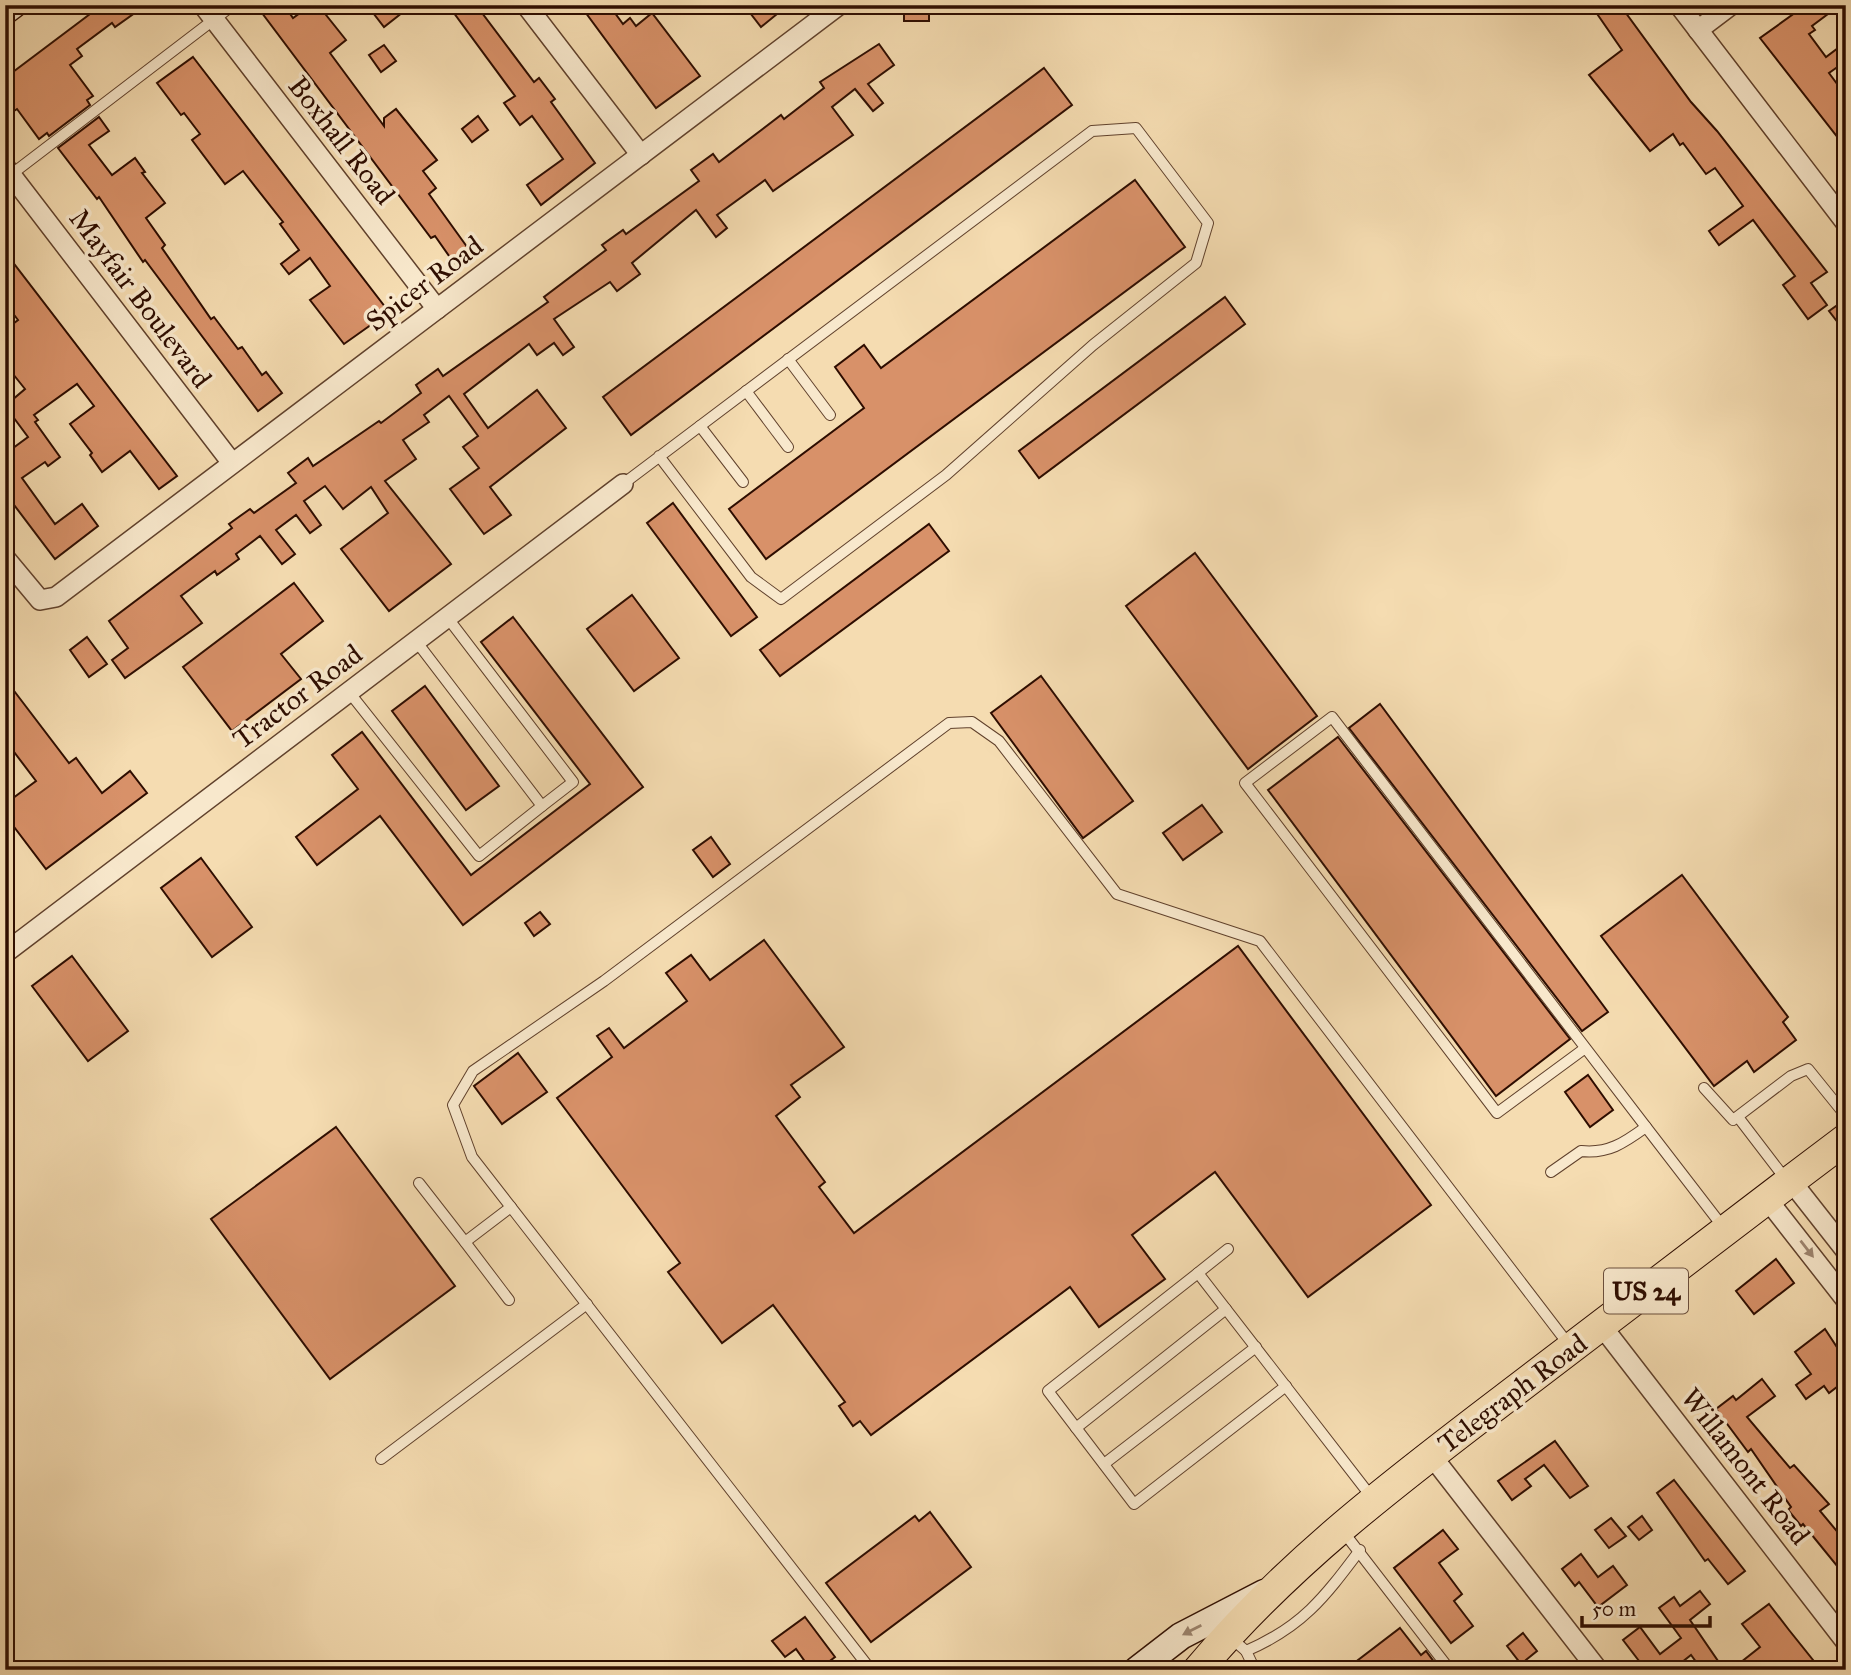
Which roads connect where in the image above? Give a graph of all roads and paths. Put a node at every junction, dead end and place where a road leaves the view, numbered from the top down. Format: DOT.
graph roads {
  1 [pos="13,5"];
  2 [pos="233,5"];
  3 [pos="526,5"];
  4 [pos="839,5"];
  5 [pos="1679,5"];
  6 [pos="1731,5"];
  7 [pos="5,11"];
  8 [pos="208,12"];
  9 [pos="1698,30"];
  10 [pos="641,155"];
  11 [pos="7,174"];
  12 [pos="1843,213"];
  13 [pos="437,309"];
  14 [pos="788,359"];
  15 [pos="746,391"];
  16 [pos="830,415"];
  17 [pos="700,426"];
  18 [pos="788,447"];
  19 [pos="659,456"];
  20 [pos="232,463"];
  21 [pos="743,482"];
  22 [pos="623,484"];
  23 [pos="5,558"];
  24 [pos="447,617"];
  25 [pos="416,641"];
  26 [pos="349,692"];
  27 [pos="542,806"];
  28 [pos="5,953"];
  29 [pos="1584,1049"];
  30 [pos="1704,1088"];
  31 [pos="1738,1117"];
  32 [pos="1646,1127"];
  33 [pos="1844,1138"];
  34 [pos="1551,1172"];
  35 [pos="419,1183"];
  36 [pos="1782,1187"];
  37 [pos="511,1207"];
  38 [pos="1726,1231"];
  39 [pos="464,1242"];
  40 [pos="1228,1249"];
  41 [pos="1846,1251"];
  42 [pos="1198,1273"];
  43 [pos="509,1300"];
  44 [pos="1846,1300"];
  45 [pos="587,1304"];
  46 [pos="1226,1310"];
  47 [pos="1601,1325"];
  48 [pos="1256,1347"];
  49 [pos="1571,1348"];
  50 [pos="1286,1386"];
  51 [pos="1076,1427"];
  52 [pos="1431,1455"];
  53 [pos="381,1459"];
  54 [pos="1104,1464"];
  55 [pos="1375,1501"];
  56 [pos="1351,1540"];
  57 [pos="1275,1587"];
  58 [pos="1846,1642"];
  59 [pos="1236,1643"];
  60 [pos="871,1670"];
  61 [pos="1137,1670"];
  62 [pos="1198,1670"];
  63 [pos="1255,1670"];
  64 [pos="1450,1670"];
  65 [pos="1598,1670"];
  1 -- 7 [label="street"];
  2 -- 8 [label="lane"];
  3 -- 10 [label="street"];
  4 -- 10 [label="street, Spicer Road"];
  5 -- 9 [label="street"];
  6 -- 9 [label="street"];
  8 -- 11 [label="lane"];
  8 -- 13 [label="street, Boxhall Road"];
  9 -- 12 [label="street"];
  10 -- 13 [label="street, Spicer Road"];
  11 -- 20 [label="street, Mayfair Boulevard"];
  13 -- 20 [label="street, Spicer Road"];
  14 -- 15 [label="lane"];
  14 -- 16 [label="lane"];
  14 -- 19 [label="lane"];
  15 -- 17 [label="lane"];
  15 -- 18 [label="lane"];
  17 -- 19 [label="lane"];
  17 -- 21 [label="lane"];
  19 -- 22 [label="lane"];
  20 -- 23 [label="street, Spicer Road"];
  22 -- 24 [label="street, Tractor Road"];
  24 -- 25 [label="street, Tractor Road"];
  24 -- 27 [label="lane"];
  25 -- 26 [label="street, Tractor Road"];
  25 -- 27 [label="lane"];
  26 -- 27 [label="lane"];
  26 -- 28 [label="street, Tractor Road"];
  29 -- 29 [label="lane"];
  29 -- 32 [label="lane"];
  30 -- 31 [label="lane"];
  31 -- 33 [label="lane"];
  31 -- 36 [label="lane"];
  32 -- 34 [label="lane"];
  32 -- 38 [label="lane"];
  33 -- 36 [label="main road, Telegraph Road / US 24"];
  35 -- 39 [label="lane"];
  36 -- 38 [label="main road, Telegraph Road / US 24"];
  36 -- 41 [label="street"];
  36 -- 44 [label="street, one-way"];
  37 -- 39 [label="lane"];
  37 -- 45 [label="lane"];
  37 -- 49 [label="lane"];
  38 -- 47 [label="main road, Telegraph Road / US 24"];
  39 -- 43 [label="lane"];
  40 -- 42 [label="lane"];
  42 -- 46 [label="lane"];
  42 -- 51 [label="lane"];
  45 -- 53 [label="lane"];
  45 -- 60 [label="lane"];
  46 -- 48 [label="lane"];
  46 -- 51 [label="lane"];
  47 -- 49 [label="main road, Telegraph Road / US 24"];
  47 -- 58 [label="street, Willamont Road"];
  48 -- 50 [label="lane"];
  48 -- 54 [label="lane"];
  49 -- 52 [label="main road, Telegraph Road / US 24"];
  50 -- 54 [label="lane"];
  50 -- 55 [label="lane"];
  51 -- 54 [label="lane"];
  52 -- 55 [label="main road, Telegraph Road / US 24"];
  52 -- 65 [label="street"];
  55 -- 56 [label="main road, Telegraph Road / US 24"];
  56 -- 57 [label="main road, Telegraph Road / US 24"];
  56 -- 59 [label="lane"];
  56 -- 64 [label="lane"];
  57 -- 59 [label="main road, Telegraph Road / US 24"];
  57 -- 61 [label="street, one-way"];
  59 -- 62 [label="main road, Telegraph Road / US 24"];
  59 -- 63 [label="lane"];
}
